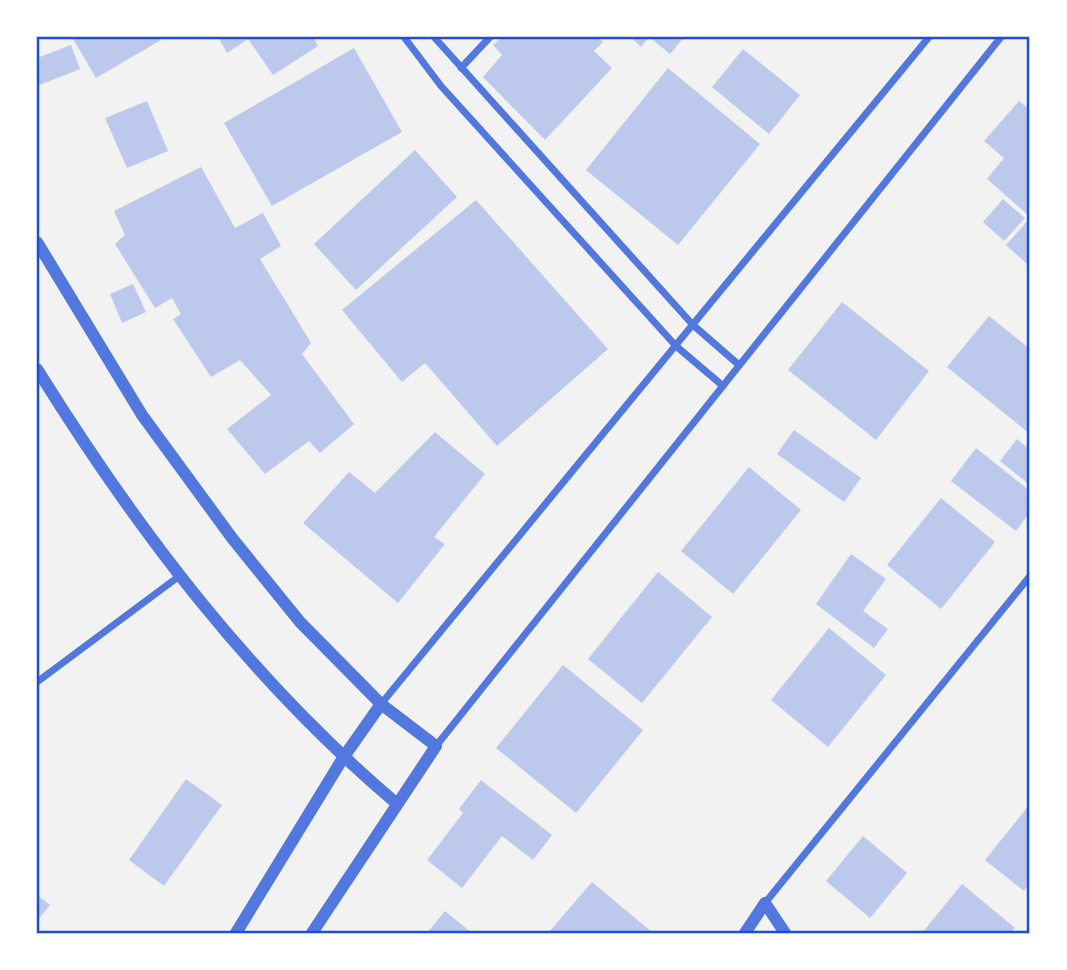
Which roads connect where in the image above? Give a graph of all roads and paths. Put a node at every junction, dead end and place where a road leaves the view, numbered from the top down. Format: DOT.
graph roads {
  1 [pos="404,37"];
  2 [pos="434,37"];
  3 [pos="490,37"];
  4 [pos="929,37"];
  5 [pos="1001,37"];
  6 [pos="461,68"];
  7 [pos="37,244"];
  8 [pos="693,325"];
  9 [pos="676,346"];
  10 [pos="739,365"];
  11 [pos="37,369"];
  12 [pos="723,386"];
  13 [pos="1030,576"];
  14 [pos="178,577"];
  15 [pos="37,682"];
  16 [pos="381,705"];
  17 [pos="436,746"];
  18 [pos="343,758"];
  19 [pos="396,803"];
  20 [pos="765,903"];
  21 [pos="236,933"];
  22 [pos="312,933"];
  23 [pos="745,933"];
  24 [pos="785,933"];
  1 -- 9 [label="street"];
  2 -- 6 [label="street"];
  3 -- 6 [label="street"];
  4 -- 8 [label="street"];
  5 -- 10 [label="street"];
  6 -- 8 [label="street"];
  7 -- 16 [label="street"];
  8 -- 9 [label="street"];
  8 -- 10 [label="street"];
  9 -- 12 [label="street"];
  9 -- 16 [label="street"];
  10 -- 12 [label="street"];
  11 -- 14 [label="street"];
  12 -- 17 [label="street"];
  13 -- 20 [label="street"];
  14 -- 15 [label="street"];
  14 -- 18 [label="street"];
  16 -- 17 [label="street"];
  16 -- 18 [label="street"];
  17 -- 19 [label="street"];
  18 -- 19 [label="street"];
  18 -- 21 [label="street"];
  19 -- 22 [label="street"];
  20 -- 23 [label="street"];
  20 -- 24 [label="street"];
}
